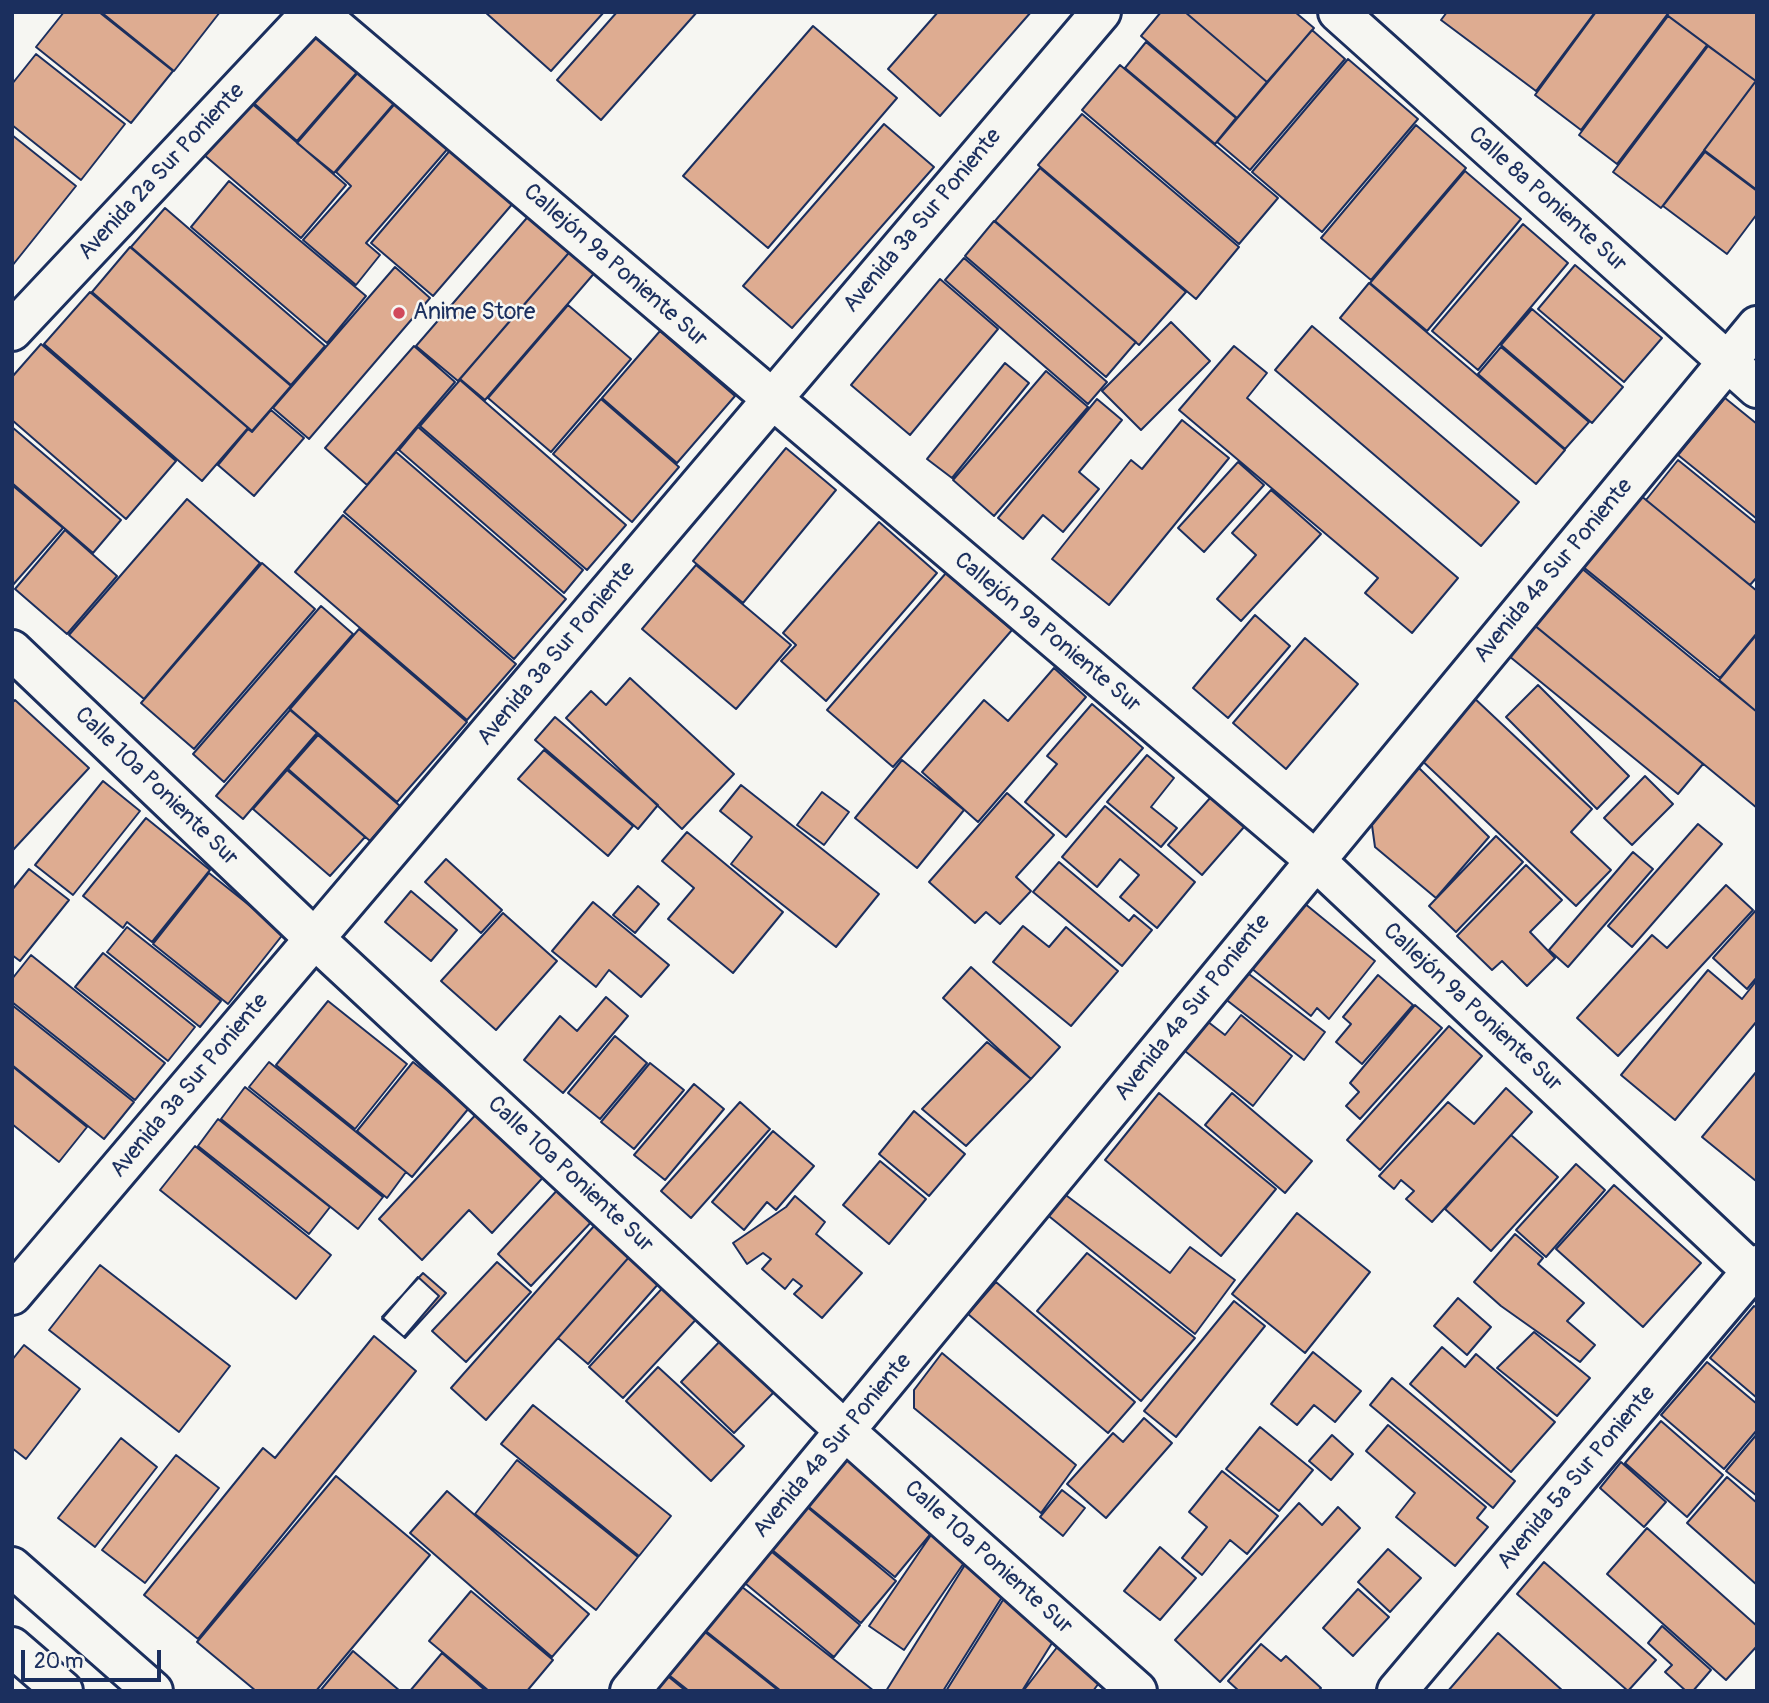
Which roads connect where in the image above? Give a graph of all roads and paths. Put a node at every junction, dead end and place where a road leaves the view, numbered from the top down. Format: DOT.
graph roads {
  1 [pos="315,12"];
  2 [pos="1101,12"];
  3 [pos="1338,12"];
  4 [pos="1757,326"];
  5 [pos="12,331"];
  6 [pos="1727,362"];
  7 [pos="1757,388"];
  8 [pos="772,400"];
  9 [pos="12,650"];
  10 [pos="1315,860"];
  11 [pos="315,939"];
  12 [pos="1755,1271"];
  13 [pos="12,1295"];
  14 [pos="845,1431"];
  15 [pos="12,1567"];
  16 [pos="12,1647"];
  17 [pos="63,1691"];
  18 [pos="153,1691"];
  19 [pos="630,1691"];
  20 [pos="1137,1691"];
  21 [pos="1397,1691"];
  1 -- 5 [label="street, Avenida 2a Sur Poniente"];
  1 -- 8 [label="street, Callejón 9a Poniente Sur"];
  2 -- 8 [label="street, Avenida 3a Sur Poniente"];
  3 -- 6 [label="street, Calle 8a Poniente Sur"];
  4 -- 6 [label="street, Avenida 4a Sur Poniente"];
  6 -- 7 [label="street, Calle 8a Poniente Sur"];
  6 -- 10 [label="street, Avenida 4a Sur Poniente"];
  8 -- 10 [label="street, Callejón 9a Poniente Sur"];
  8 -- 11 [label="street, Avenida 3a Sur Poniente"];
  9 -- 11 [label="street, Calle 10a Poniente Sur"];
  10 -- 12 [label="street, Callejón 9a Poniente Sur"];
  10 -- 14 [label="street, Avenida 4a Sur Poniente"];
  11 -- 13 [label="street, Avenida 3a Sur Poniente"];
  11 -- 14 [label="street, Calle 10a Poniente Sur"];
  12 -- 21 [label="street, Avenida 5a Sur Poniente"];
  14 -- 19 [label="street, Avenida 4a Sur Poniente"];
  14 -- 20 [label="street, Calle 10a Poniente Sur"];
  15 -- 18 [label="street"];
  16 -- 17 [label="street"];
}
